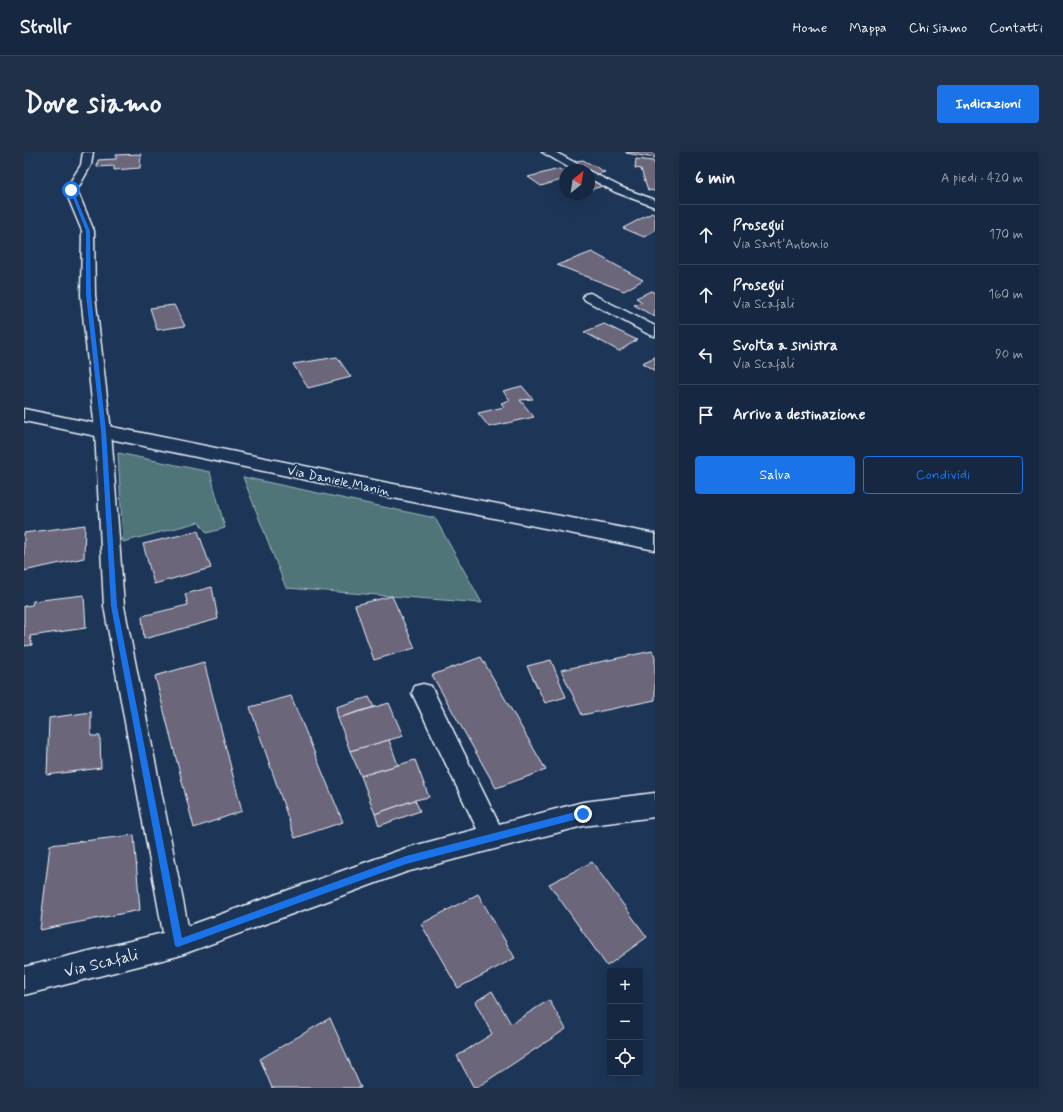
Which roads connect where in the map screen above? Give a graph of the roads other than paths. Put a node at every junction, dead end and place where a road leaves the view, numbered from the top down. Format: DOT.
graph roads {
  1 [pos="88,152"];
  2 [pos="547,152"];
  3 [pos="570,164"];
  4 [pos="595,177"];
  5 [pos="655,204"];
  6 [pos="590,296"];
  7 [pos="655,332"];
  8 [pos="24,415"];
  9 [pos="103,431"];
  10 [pos="655,542"];
  11 [pos="423,693"];
  12 [pos="655,805"];
  13 [pos="493,837"];
  14 [pos="178,943"];
  15 [pos="24,980"];
  1 -- 9 [label="street"];
  2 -- 3 [label="street"];
  4 -- 5 [label="street"];
  6 -- 7 [label="street"];
  8 -- 9 [label="main road, Via Daniele Manin"];
  9 -- 10 [label="main road, Via Daniele Manin"];
  9 -- 14 [label="street"];
  11 -- 13 [label="street"];
  12 -- 13 [label="street, Via Scafali"];
  13 -- 14 [label="street, Via Scafali"];
  14 -- 15 [label="street, Via Scafali"];
}
